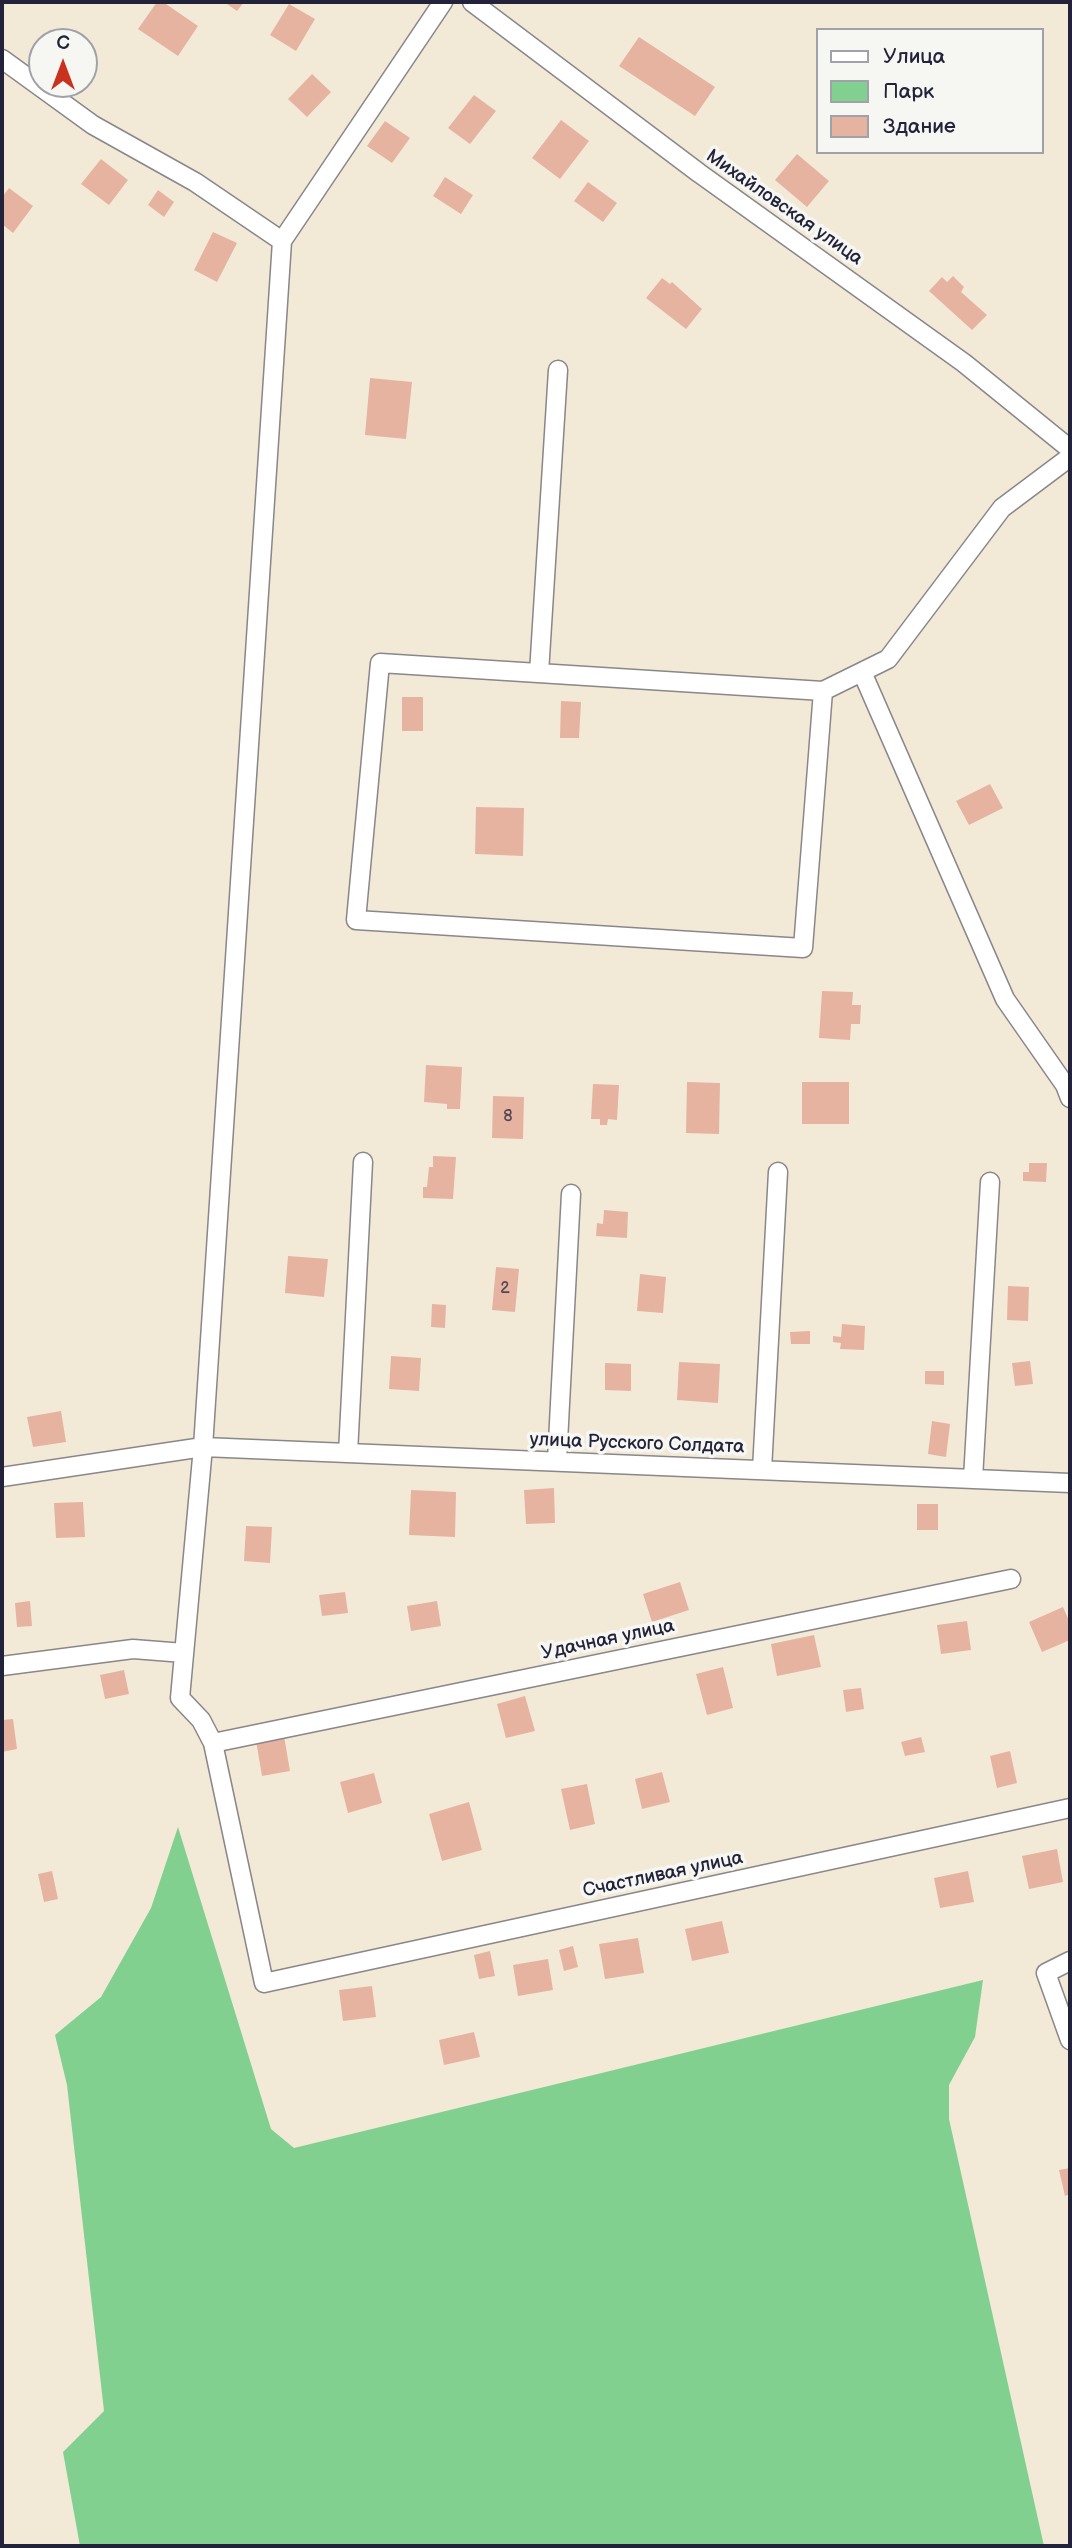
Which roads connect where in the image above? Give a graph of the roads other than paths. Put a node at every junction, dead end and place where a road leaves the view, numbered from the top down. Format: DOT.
graph roads {
  1 [pos="443,2"];
  2 [pos="472,2"];
  3 [pos="2,59"];
  4 [pos="282,241"];
  5 [pos="558,370"];
  6 [pos="1070,449"];
  7 [pos="1070,457"];
  8 [pos="862,672"];
  9 [pos="540,673"];
  10 [pos="823,691"];
  11 [pos="1070,1098"];
  12 [pos="363,1162"];
  13 [pos="778,1172"];
  14 [pos="990,1182"];
  15 [pos="571,1194"];
  16 [pos="202,1447"];
  17 [pos="348,1453"];
  18 [pos="557,1461"];
  19 [pos="762,1470"];
  20 [pos="2,1477"];
  21 [pos="973,1479"];
  22 [pos="1070,1482"];
  23 [pos="1011,1579"];
  24 [pos="184,1653"];
  25 [pos="2,1666"];
  26 [pos="214,1743"];
  27 [pos="1070,1808"];
  28 [pos="1070,1961"];
  29 [pos="1070,2040"];
  1 -- 4 [label="street"];
  2 -- 6 [label="street, Михайловская улица"];
  3 -- 4 [label="street"];
  4 -- 16 [label="street"];
  5 -- 9 [label="street"];
  7 -- 8 [label="street"];
  8 -- 10 [label="street"];
  8 -- 11 [label="street"];
  9 -- 10 [label="street"];
  9 -- 10 [label="street"];
  12 -- 17 [label="street"];
  13 -- 19 [label="street"];
  14 -- 21 [label="street"];
  15 -- 18 [label="street"];
  16 -- 17 [label="street, улица Русского Солдата"];
  16 -- 20 [label="street, улица Русского Солдата"];
  16 -- 24 [label="street"];
  17 -- 18 [label="street, улица Русского Солдата"];
  18 -- 19 [label="street, улица Русского Солдата"];
  19 -- 21 [label="street, улица Русского Солдата"];
  21 -- 22 [label="street, улица Русского Солдата"];
  23 -- 26 [label="street, Удачная улица"];
  24 -- 25 [label="street"];
  24 -- 26 [label="street"];
  26 -- 27 [label="street, Счастливая улица"];
  28 -- 29 [label="street"];
}
